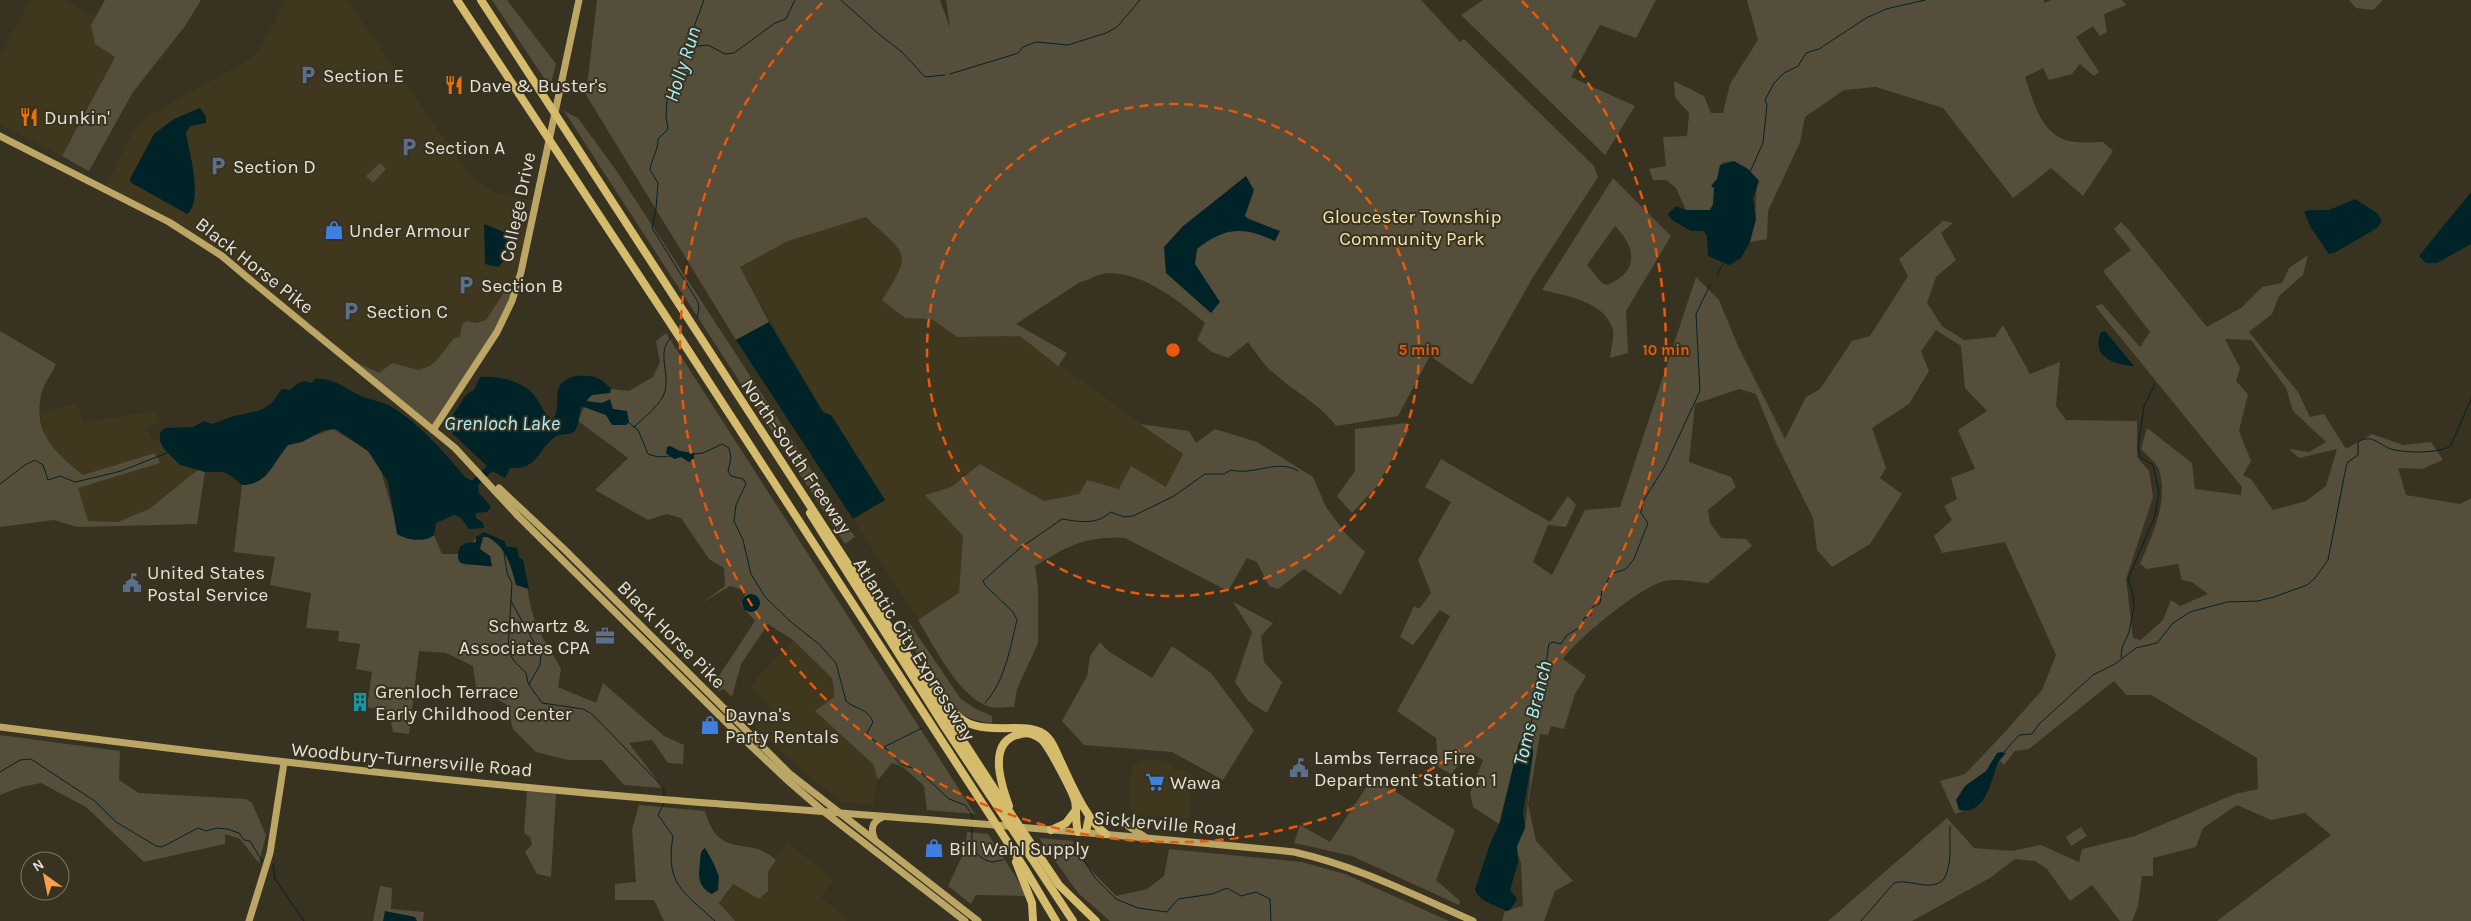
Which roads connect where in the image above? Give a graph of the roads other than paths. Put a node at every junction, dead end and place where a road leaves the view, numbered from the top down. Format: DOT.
graph roads {
  1 [pos="457,0"];
  2 [pos="481,0"];
  3 [pos="579,0"];
  4 [pos="0,136"];
  5 [pos="735,392"];
  6 [pos="434,430"];
  7 [pos="521,513"];
  8 [pos="879,611"];
  9 [pos="0,726"];
  10 [pos="284,763"];
  11 [pos="1076,810"];
  12 [pos="823,811"];
  13 [pos="842,814"];
  14 [pos="1089,815"];
  15 [pos="883,817"];
  16 [pos="1015,819"];
  17 [pos="1128,826"];
  18 [pos="999,829"];
  19 [pos="1051,830"];
  20 [pos="1082,832"];
  21 [pos="1106,834"];
  22 [pos="1145,837"];
  23 [pos="877,842"];
  24 [pos="1026,869"];
  25 [pos="931,889"];
  26 [pos="249,921"];
  27 [pos="965,921"];
  28 [pos="978,921"];
  29 [pos="1033,921"];
  30 [pos="1056,921"];
  31 [pos="1062,921"];
  32 [pos="1073,921"];
  33 [pos="1098,921"];
  34 [pos="1473,921"];
  1 -- 18 [label="highway, North-South Freeway"];
  2 -- 5 [label="highway, North-South Freeway"];
  3 -- 6 [label="main road, College Drive"];
  4 -- 6 [label="main road, Black Horse Pike"];
  5 -- 8 [label="highway, North-South Freeway"];
  5 -- 32 [label="highway, Atlantic City Expressway"];
  6 -- 7 [label="main road, Black Horse Pike"];
  7 -- 12 [label="main road, Black Horse Pike"];
  7 -- 13 [label="main road, Black Horse Pike"];
  8 -- 14 [label="highway"];
  8 -- 16 [label="highway, North-South Freeway"];
  9 -- 10 [label="main road, Woodbury-Turnersville Road"];
  10 -- 12 [label="main road, Woodbury-Turnersville Road"];
  10 -- 26 [label="main road"];
  11 -- 16 [label="highway"];
  11 -- 19 [label="highway"];
  11 -- 20 [label="highway"];
  12 -- 13 [label="main road, Woodbury-Turnersville Road"];
  12 -- 25 [label="main road, Black Horse Pike"];
  13 -- 15 [label="main road, Sicklerville Road"];
  13 -- 23 [label="main road, Black Horse Pike"];
  14 -- 20 [label="highway"];
  14 -- 21 [label="highway"];
  15 -- 19 [label="main road, Sicklerville Road"];
  15 -- 23 [label="main road"];
  16 -- 33 [label="highway, North-South Freeway"];
  17 -- 22 [label="main road"];
  18 -- 24 [label="highway, North-South Freeway"];
  18 -- 29 [label="highway"];
  19 -- 20 [label="main road, Sicklerville Road"];
  20 -- 21 [label="main road, Sicklerville Road"];
  21 -- 22 [label="main road, Sicklerville Road"];
  22 -- 34 [label="main road, Sicklerville Road"];
  23 -- 25 [label="main road, Black Horse Pike"];
  24 -- 30 [label="highway, North-South Freeway"];
  24 -- 31 [label="highway"];
  25 -- 27 [label="main road, Black Horse Pike"];
  25 -- 28 [label="main road, Black Horse Pike"];
}
